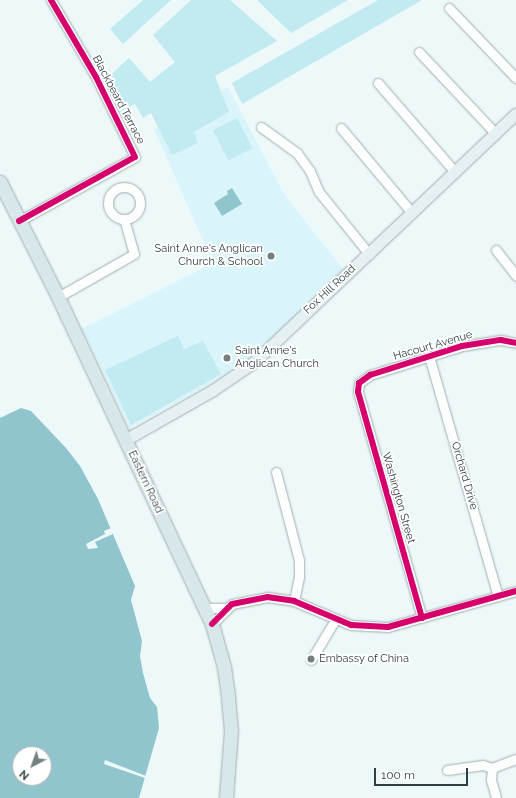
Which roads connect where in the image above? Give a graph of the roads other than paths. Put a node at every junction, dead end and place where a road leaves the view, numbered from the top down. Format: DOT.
graph roads {
  1 [pos="51,0"];
  2 [pos="449,8"];
  3 [pos="419,52"];
  4 [pos="516,78"];
  5 [pos="378,83"];
  6 [pos="516,113"];
  7 [pos="261,127"];
  8 [pos="341,128"];
  9 [pos="495,133"];
  10 [pos="455,172"];
  11 [pos="107,174"];
  12 [pos="0,182"];
  13 [pos="116,188"];
  14 [pos="412,213"];
  15 [pos="124,220"];
  16 [pos="19,221"];
  17 [pos="496,250"];
  18 [pos="369,254"];
  19 [pos="516,276"];
  20 [pos="58,297"];
  21 [pos="516,343"];
  22 [pos="429,356"];
  23 [pos="359,383"];
  24 [pos="125,440"];
  25 [pos="276,472"];
  26 [pos="516,591"];
  27 [pos="498,596"];
  28 [pos="294,601"];
  29 [pos="205,608"];
  30 [pos="226,608"];
  31 [pos="422,618"];
  32 [pos="335,620"];
  33 [pos="212,624"];
  34 [pos="311,660"];
  35 [pos="516,759"];
  36 [pos="492,768"];
  37 [pos="447,770"];
  38 [pos="226,798"];
  39 [pos="496,798"];
  1 -- 11 [label="street, Blackbeard Terrace"];
  2 -- 4 [label="street"];
  3 -- 9 [label="street"];
  5 -- 10 [label="street"];
  6 -- 9 [label="main road, Fox Hill Road"];
  7 -- 18 [label="street"];
  8 -- 14 [label="street"];
  9 -- 10 [label="main road, Fox Hill Road"];
  10 -- 14 [label="main road, Fox Hill Road"];
  11 -- 13 [label="street"];
  11 -- 16 [label="street, Blackbeard Terrace"];
  12 -- 16 [label="highway, Eastern Road"];
  13 -- 15 [label="street"];
  13 -- 15 [label="street"];
  14 -- 18 [label="main road, Fox Hill Road"];
  15 -- 20 [label="street"];
  16 -- 20 [label="highway, Eastern Road"];
  17 -- 19 [label="street"];
  18 -- 24 [label="main road, Fox Hill Road"];
  20 -- 24 [label="highway, Eastern Road"];
  21 -- 22 [label="street, Hacourt Avenue"];
  22 -- 23 [label="street, Hacourt Avenue"];
  22 -- 27 [label="street, Orchard Drive"];
  23 -- 31 [label="street, Washington Street"];
  24 -- 29 [label="highway, Eastern Road"];
  25 -- 28 [label="street"];
  26 -- 27 [label="street"];
  27 -- 31 [label="street"];
  28 -- 30 [label="street"];
  28 -- 32 [label="street"];
  29 -- 30 [label="street"];
  29 -- 33 [label="highway, Eastern Road"];
  30 -- 33 [label="street"];
  31 -- 32 [label="street"];
  32 -- 34 [label="street"];
  33 -- 38 [label="highway, Eastern Road"];
  35 -- 36 [label="street"];
  36 -- 37 [label="street"];
  36 -- 39 [label="street"];
}
